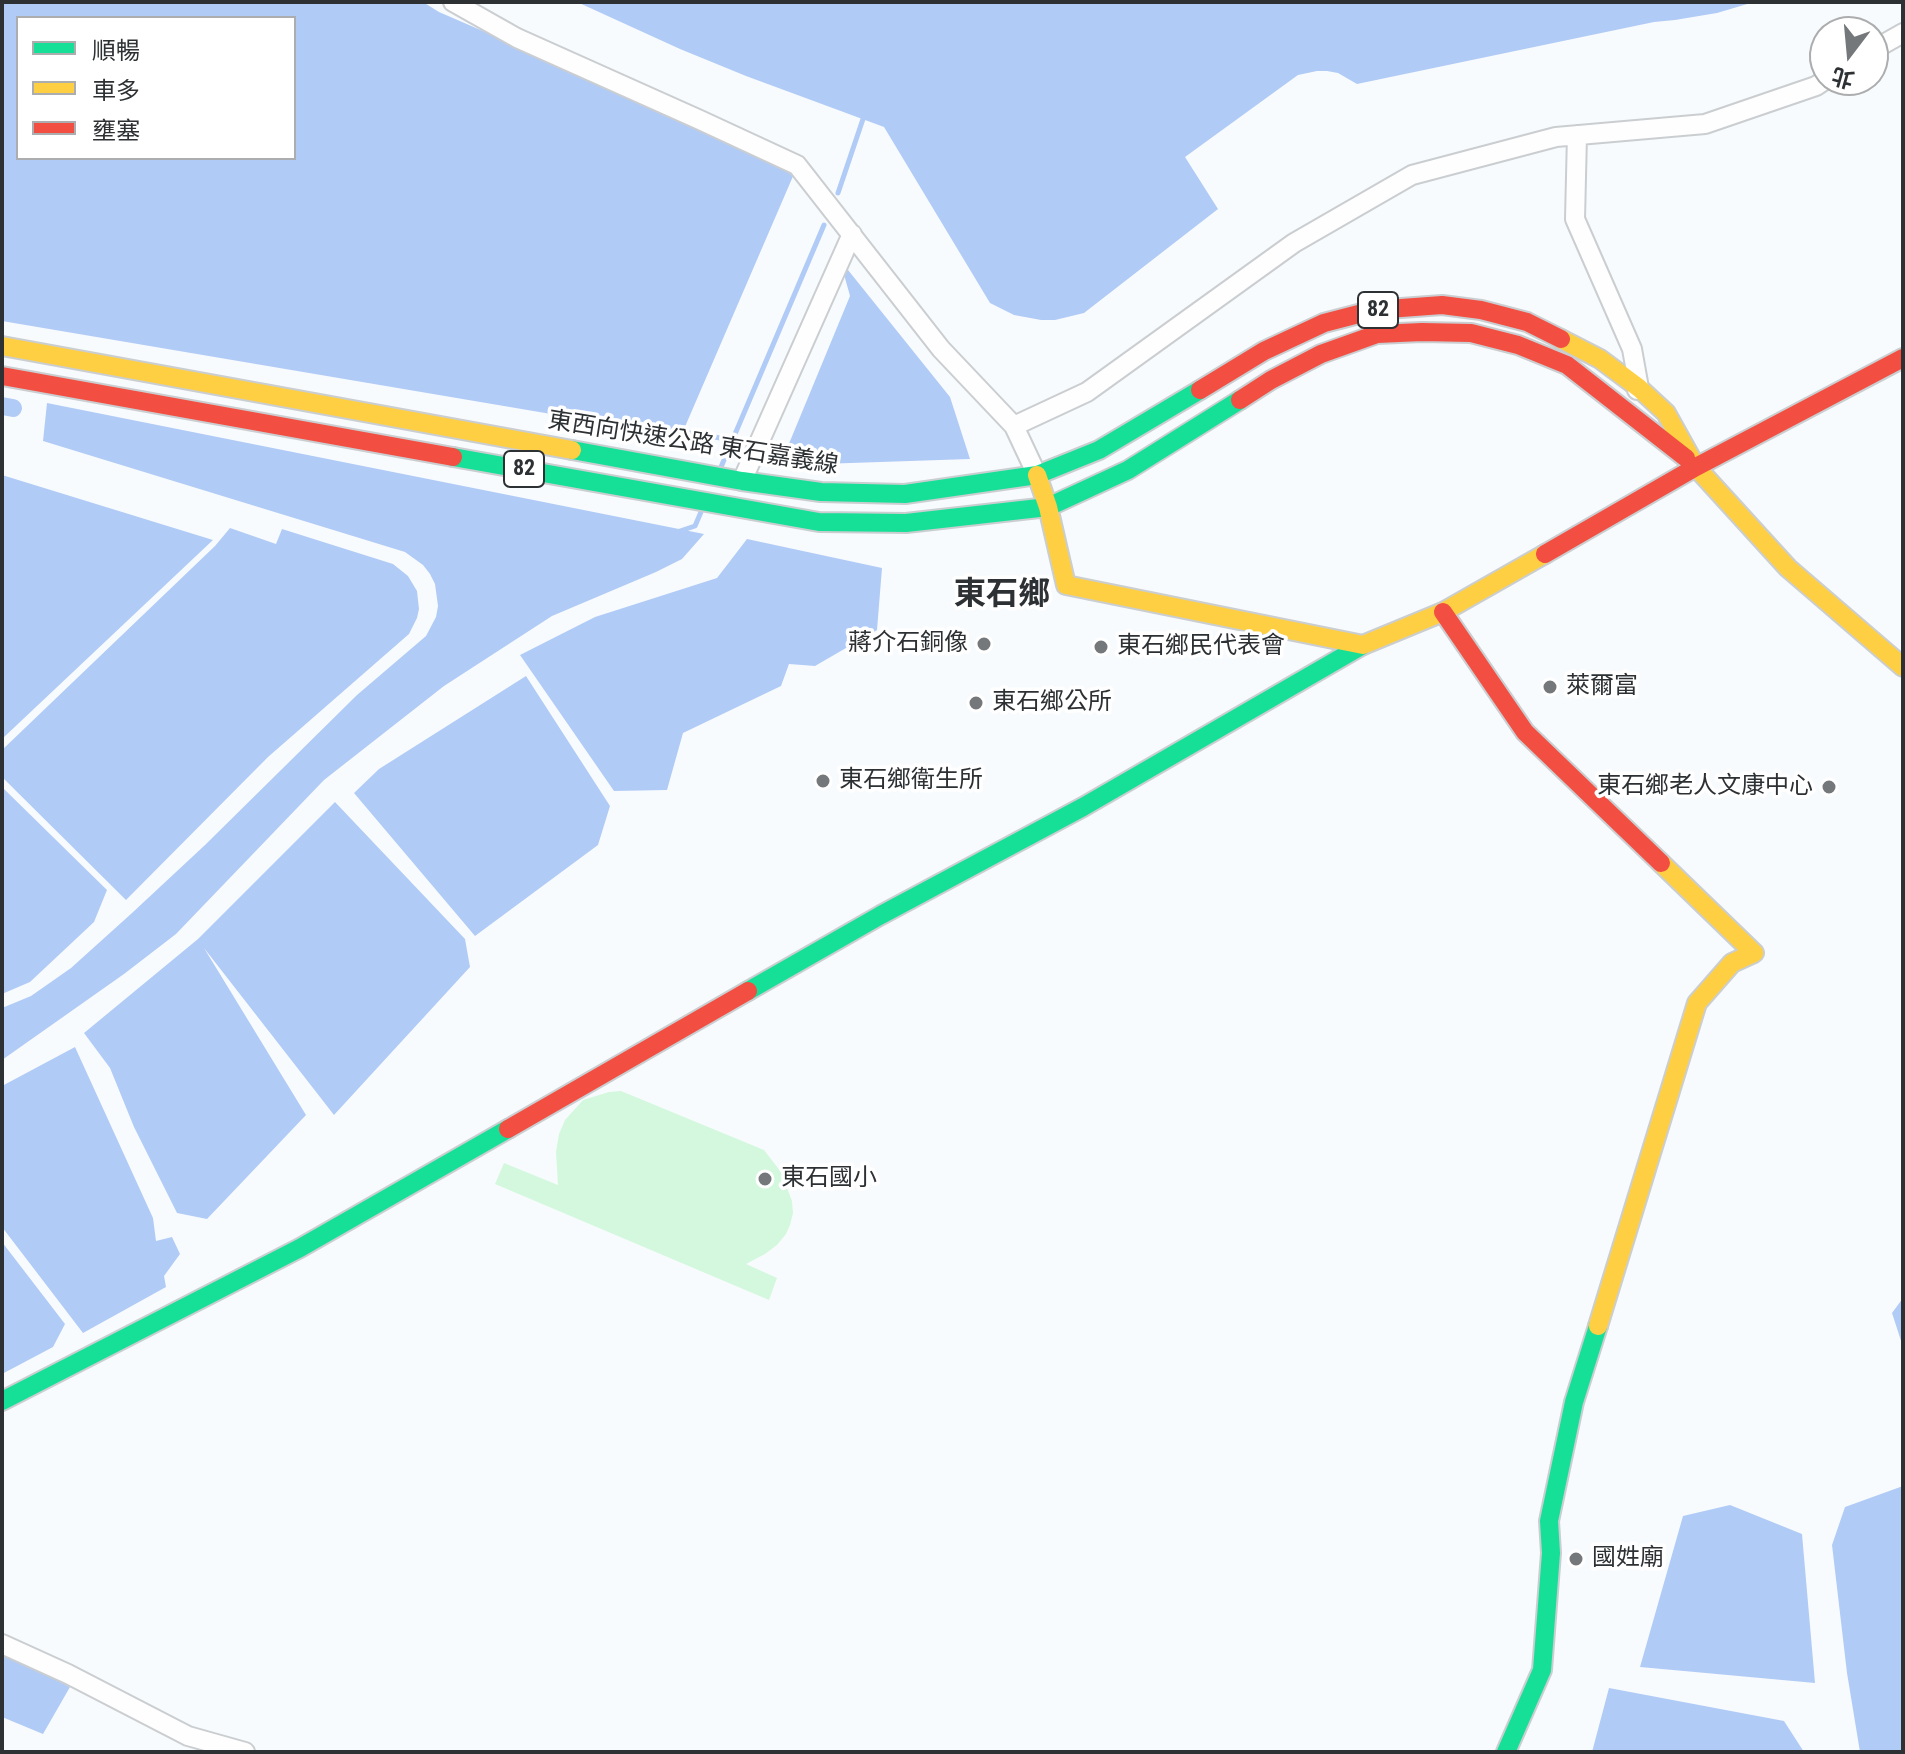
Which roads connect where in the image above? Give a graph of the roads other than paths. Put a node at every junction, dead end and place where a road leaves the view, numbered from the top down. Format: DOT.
graph roads {
  1 [pos="453,2"];
  2 [pos="1809,88"];
  3 [pos="1577,135"];
  4 [pos="852,234"];
  5 [pos="2,346"];
  6 [pos="1903,358"];
  7 [pos="2,376"];
  8 [pos="1639,388"];
  9 [pos="1622,408"];
  10 [pos="1014,426"];
  11 [pos="1696,467"];
  12 [pos="1037,475"];
  13 [pos="742,481"];
  14 [pos="1048,507"];
  15 [pos="1443,612"];
  16 [pos="1363,645"];
  17 [pos="1903,667"];
  18 [pos="2,1401"];
  19 [pos="2,1644"];
  20 [pos="245,1752"];
  21 [pos="1506,1752"];
  1 -- 4 [label="street"];
  2 -- 3 [label="street"];
  3 -- 8 [label="street"];
  3 -- 10 [label="street"];
  4 -- 10 [label="street"];
  4 -- 13 [label="street"];
  5 -- 13 [label="main road, 東西向快速公路 東石嘉義線 / 82"];
  6 -- 11 [label="main road"];
  7 -- 14 [label="main road, 82"];
  8 -- 9 [label="street"];
  8 -- 11 [label="main road, 東西向快速公路 東石嘉義線 / 82"];
  8 -- 12 [label="main road, 東西向快速公路 東石嘉義線 / 82"];
  9 -- 11 [label="main road, 82"];
  9 -- 14 [label="main road, 82"];
  10 -- 12 [label="street"];
  11 -- 15 [label="main road"];
  11 -- 17 [label="main road"];
  12 -- 13 [label="main road, 東西向快速公路 東石嘉義線 / 82"];
  12 -- 14 [label="main road"];
  14 -- 16 [label="main road"];
  15 -- 16 [label="main road"];
  15 -- 21 [label="main road"];
  16 -- 18 [label="main road"];
  19 -- 20 [label="street"];
}
